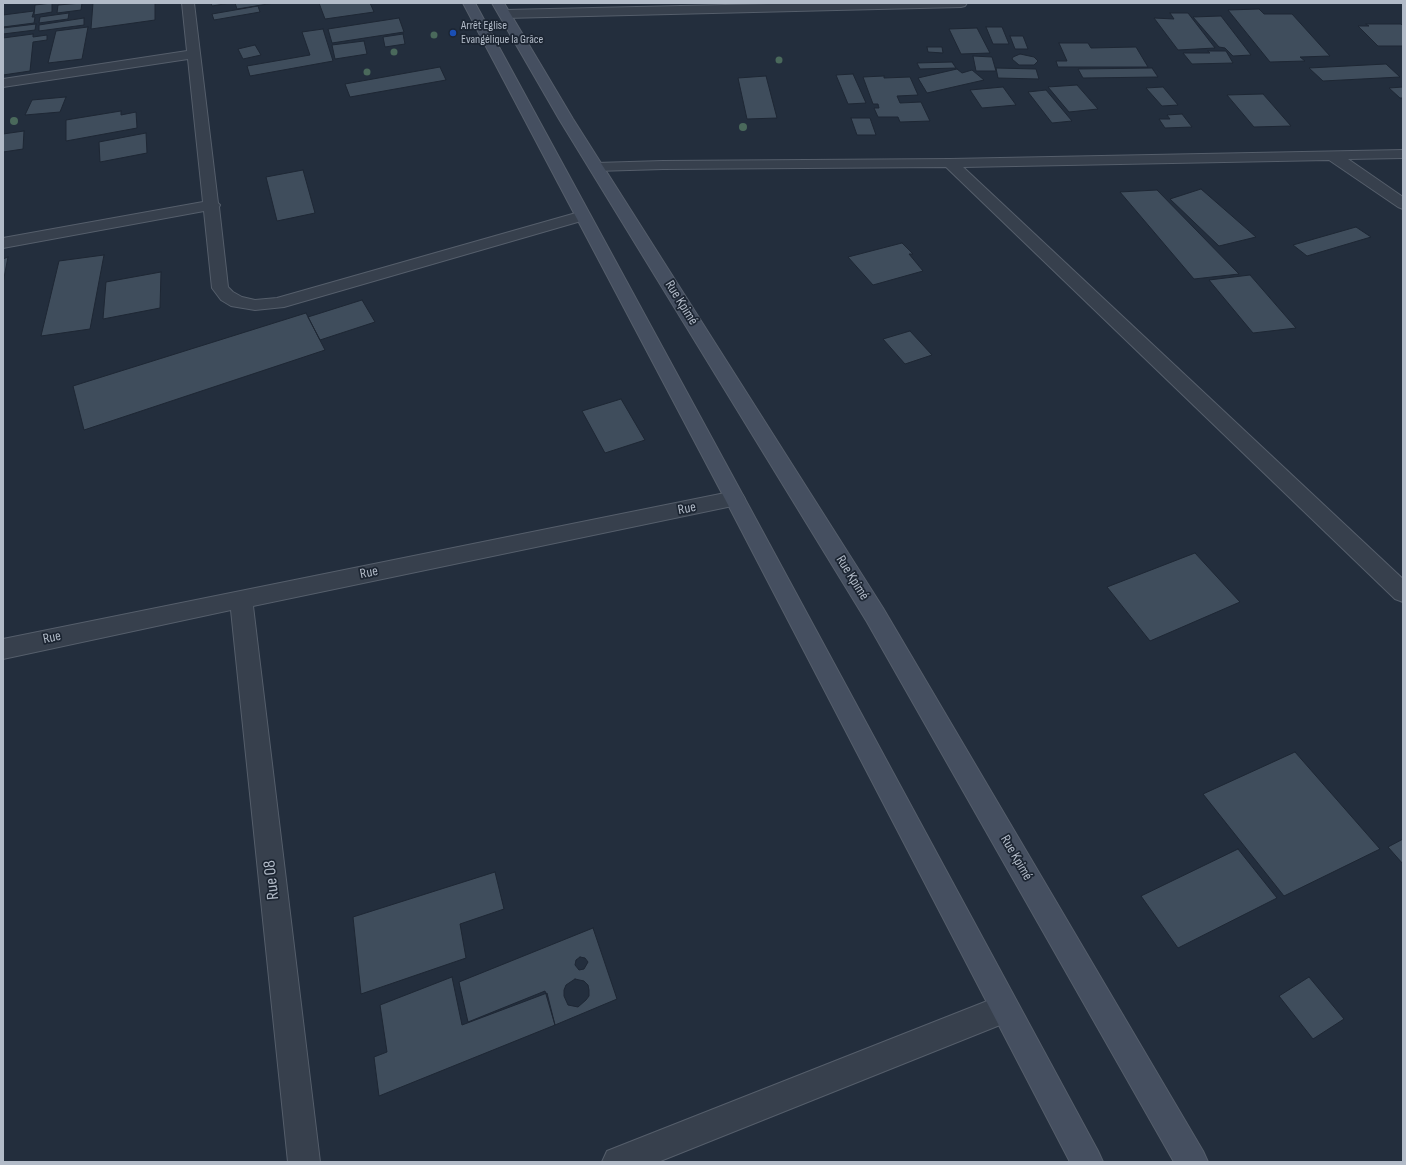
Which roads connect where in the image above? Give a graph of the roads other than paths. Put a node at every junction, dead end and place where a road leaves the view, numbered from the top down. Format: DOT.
graph roads {
  1 [pos="188,3"];
  2 [pos="469,3"];
  3 [pos="961,3"];
  4 [pos="502,8"];
  5 [pos="194,54"];
  6 [pos="3,83"];
  7 [pos="1403,154"];
  8 [pos="1332,155"];
  9 [pos="950,163"];
  10 [pos="596,167"];
  11 [pos="1403,204"];
  12 [pos="212,205"];
  13 [pos="582,216"];
  14 [pos="3,243"];
  15 [pos="735,499"];
  16 [pos="1403,593"];
  17 [pos="241,599"];
  18 [pos="3,649"];
  19 [pos="1006,1009"];
  20 [pos="304,1162"];
  21 [pos="618,1162"];
  22 [pos="1087,1162"];
  23 [pos="1192,1162"];
  1 -- 5 [label="street"];
  2 -- 13 [label="main road"];
  3 -- 4 [label="street"];
  4 -- 10 [label="main road, Rue Kpimé"];
  5 -- 6 [label="street"];
  5 -- 12 [label="street"];
  7 -- 8 [label="street"];
  8 -- 9 [label="street"];
  8 -- 11 [label="street"];
  9 -- 10 [label="street"];
  9 -- 16 [label="street"];
  10 -- 23 [label="main road, Rue Kpimé"];
  12 -- 13 [label="street"];
  12 -- 14 [label="street"];
  13 -- 15 [label="main road"];
  15 -- 17 [label="street, Rue"];
  15 -- 19 [label="main road"];
  17 -- 18 [label="street, Rue"];
  17 -- 20 [label="street, Rue 08"];
  19 -- 21 [label="street"];
  19 -- 22 [label="main road"];
}
